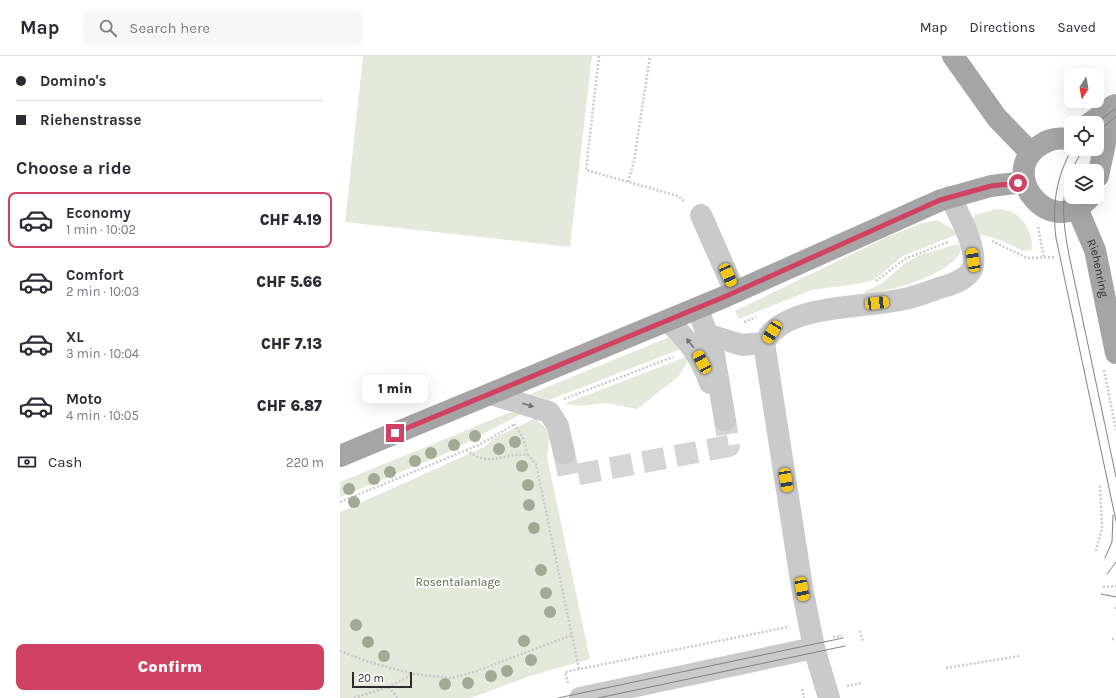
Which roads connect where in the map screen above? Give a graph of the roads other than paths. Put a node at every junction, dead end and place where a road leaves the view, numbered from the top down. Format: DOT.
graph roads {
  1 [pos="953,56"];
  2 [pos="1115,106"];
  3 [pos="1100,116"];
  4 [pos="1064,139"];
  5 [pos="1031,153"];
  6 [pos="1100,164"];
  7 [pos="1024,182"];
  8 [pos="950,197"];
  9 [pos="1082,204"];
  10 [pos="1084,204"];
  11 [pos="701,215"];
  12 [pos="735,292"];
  13 [pos="697,308"];
  14 [pos="667,321"];
  15 [pos="709,335"];
  16 [pos="764,343"];
  17 [pos="1116,353"];
  18 [pos="491,394"];
  19 [pos="564,453"];
  20 [pos="340,456"];
  21 [pos="814,648"];
  22 [pos="574,692"];
  23 [pos="829,698"];
  1 -- 5 [label="main road"];
  2 -- 3 [label="main road"];
  2 -- 6 [label="main road"];
  4 -- 5 [label="main road"];
  5 -- 7 [label="main road"];
  7 -- 8 [label="main road"];
  7 -- 9 [label="main road, Riehenring"];
  8 -- 12 [label="main road"];
  8 -- 16 [label="street"];
  10 -- 17 [label="main road, Riehenring"];
  11 -- 12 [label="street"];
  12 -- 13 [label="main road"];
  13 -- 14 [label="main road"];
  13 -- 15 [label="street"];
  15 -- 14 [label="street, one-way"];
  14 -- 18 [label="main road"];
  15 -- 16 [label="street"];
  16 -- 21 [label="street"];
  18 -- 19 [label="street, one-way"];
  18 -- 20 [label="main road"];
  21 -- 22 [label="street"];
  21 -- 23 [label="street"];
}
